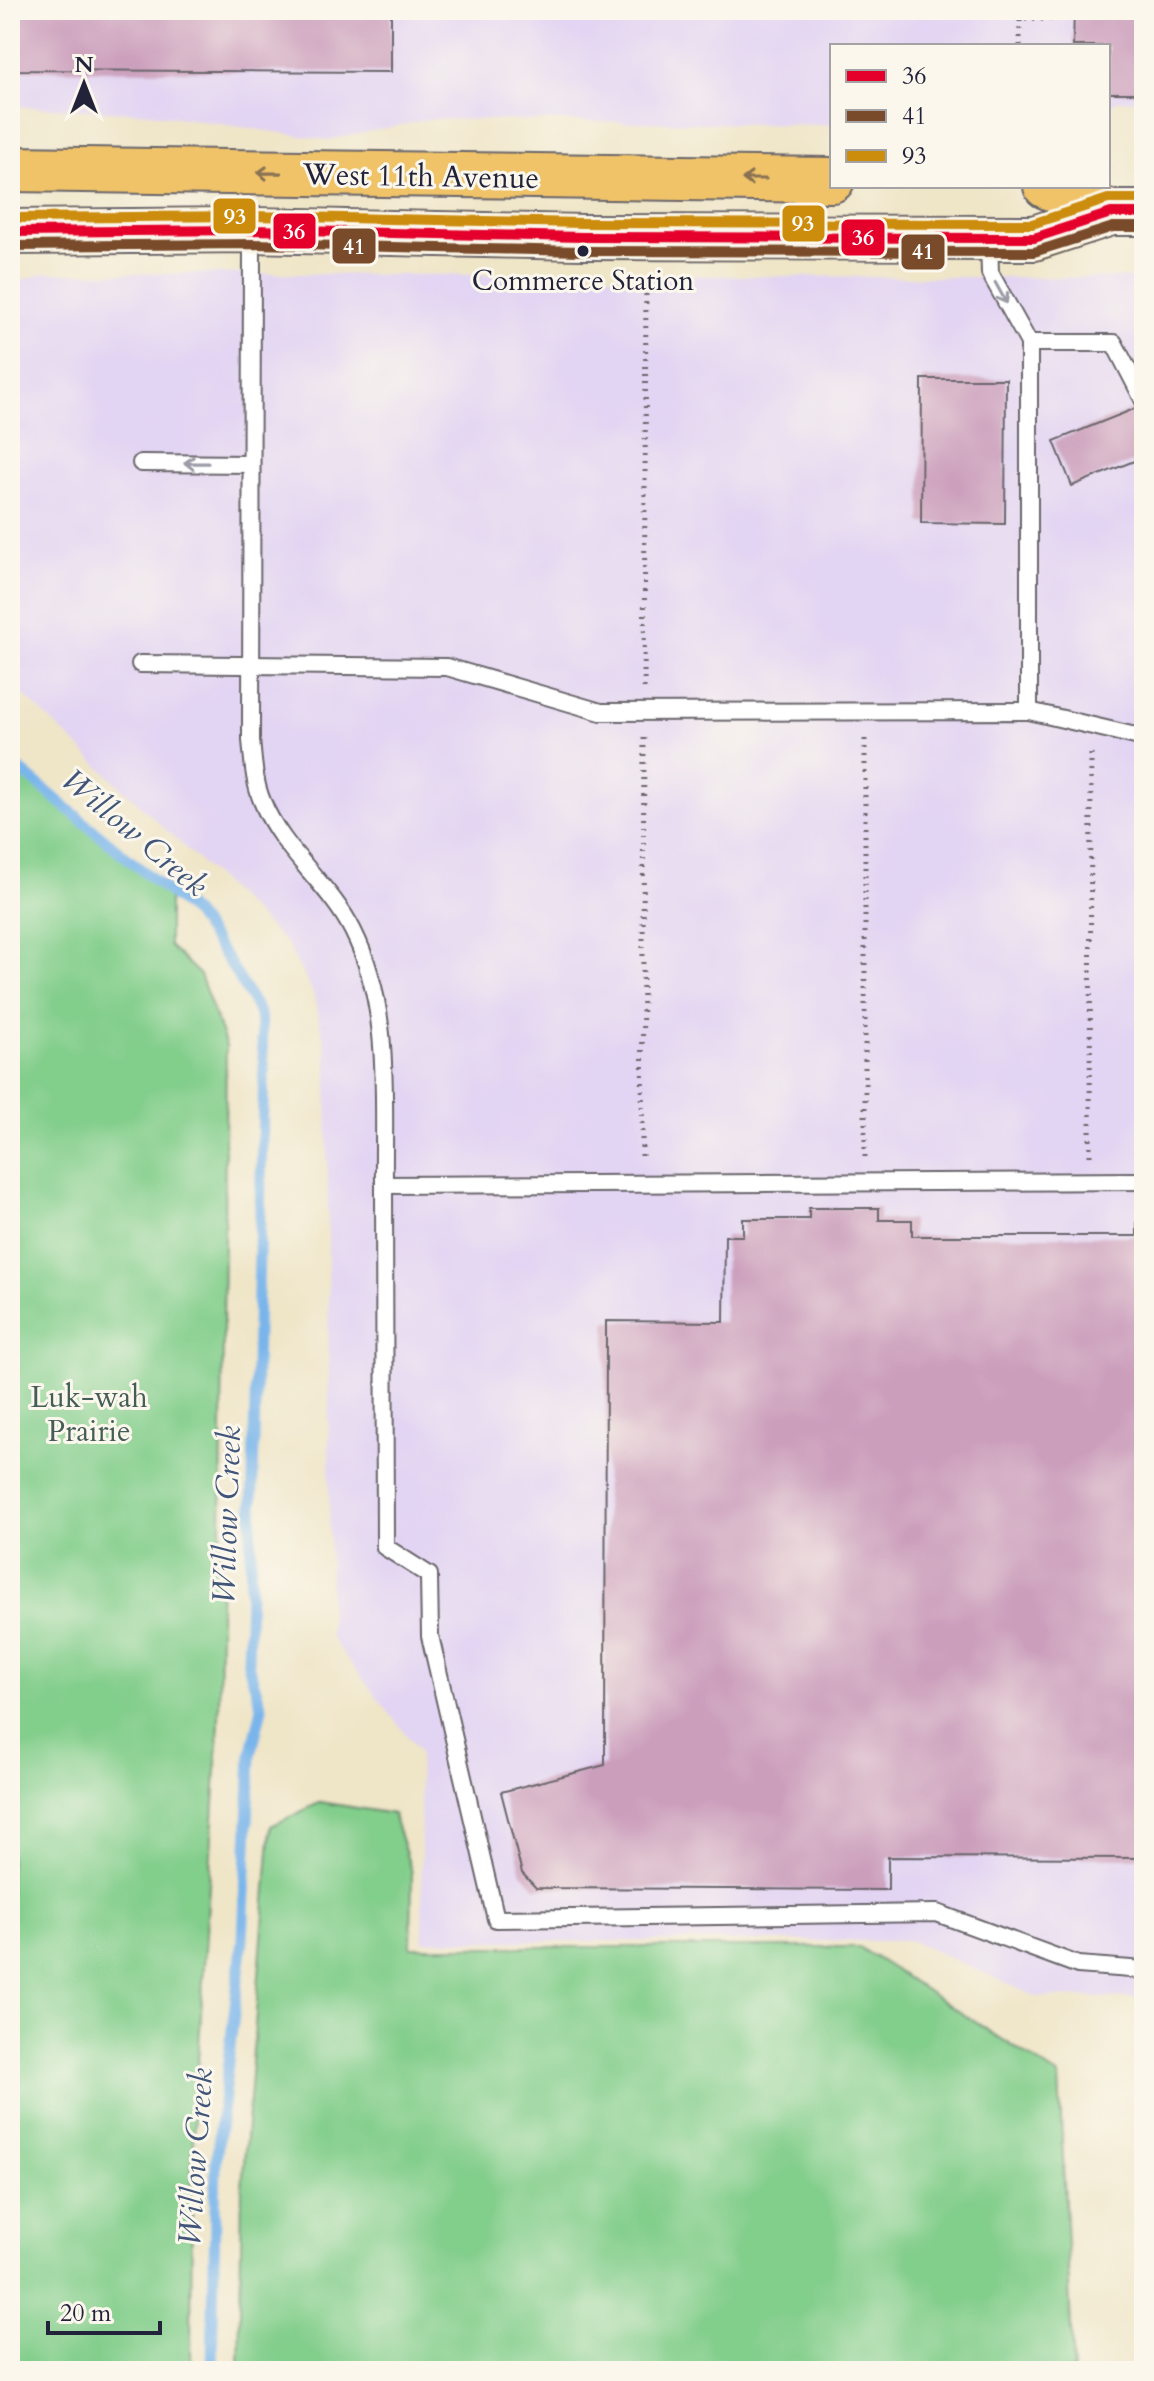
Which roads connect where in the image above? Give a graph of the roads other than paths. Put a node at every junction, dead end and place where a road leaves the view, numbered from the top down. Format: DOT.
graph roads {
  1 [pos="10,169"];
  2 [pos="459,176"];
  3 [pos="830,180"];
  4 [pos="1052,188"];
  5 [pos="1128,213"];
  6 [pos="252,230"];
  7 [pos="10,232"];
  8 [pos="299,232"];
  9 [pos="989,238"];
  10 [pos="1029,343"];
  11 [pos="1144,401"];
  12 [pos="141,463"];
  13 [pos="251,464"];
  14 [pos="140,664"];
  15 [pos="251,665"];
  16 [pos="1029,711"];
  17 [pos="1144,738"];
  18 [pos="1144,1181"];
  19 [pos="384,1185"];
  20 [pos="1144,1970"];
  2 -- 1 [label="main road, West 11th Avenue, one-way"];
  3 -- 2 [label="main road, West 11th Avenue, one-way"];
  2 -- 8 [label="main road"];
  4 -- 5 [label="main road, West 11th Avenue"];
  5 -- 9 [label="main road, West 11th Avenue"];
  6 -- 7 [label="main road, West 11th Avenue"];
  6 -- 8 [label="main road, West 11th Avenue"];
  6 -- 13 [label="lane"];
  8 -- 9 [label="main road, West 11th Avenue"];
  9 -- 10 [label="lane, one-way"];
  10 -- 11 [label="lane"];
  10 -- 16 [label="lane"];
  13 -- 12 [label="lane, one-way"];
  13 -- 15 [label="lane"];
  14 -- 15 [label="lane"];
  15 -- 16 [label="lane"];
  15 -- 19 [label="lane"];
  16 -- 17 [label="lane"];
  18 -- 19 [label="lane"];
  19 -- 20 [label="lane"];
}
